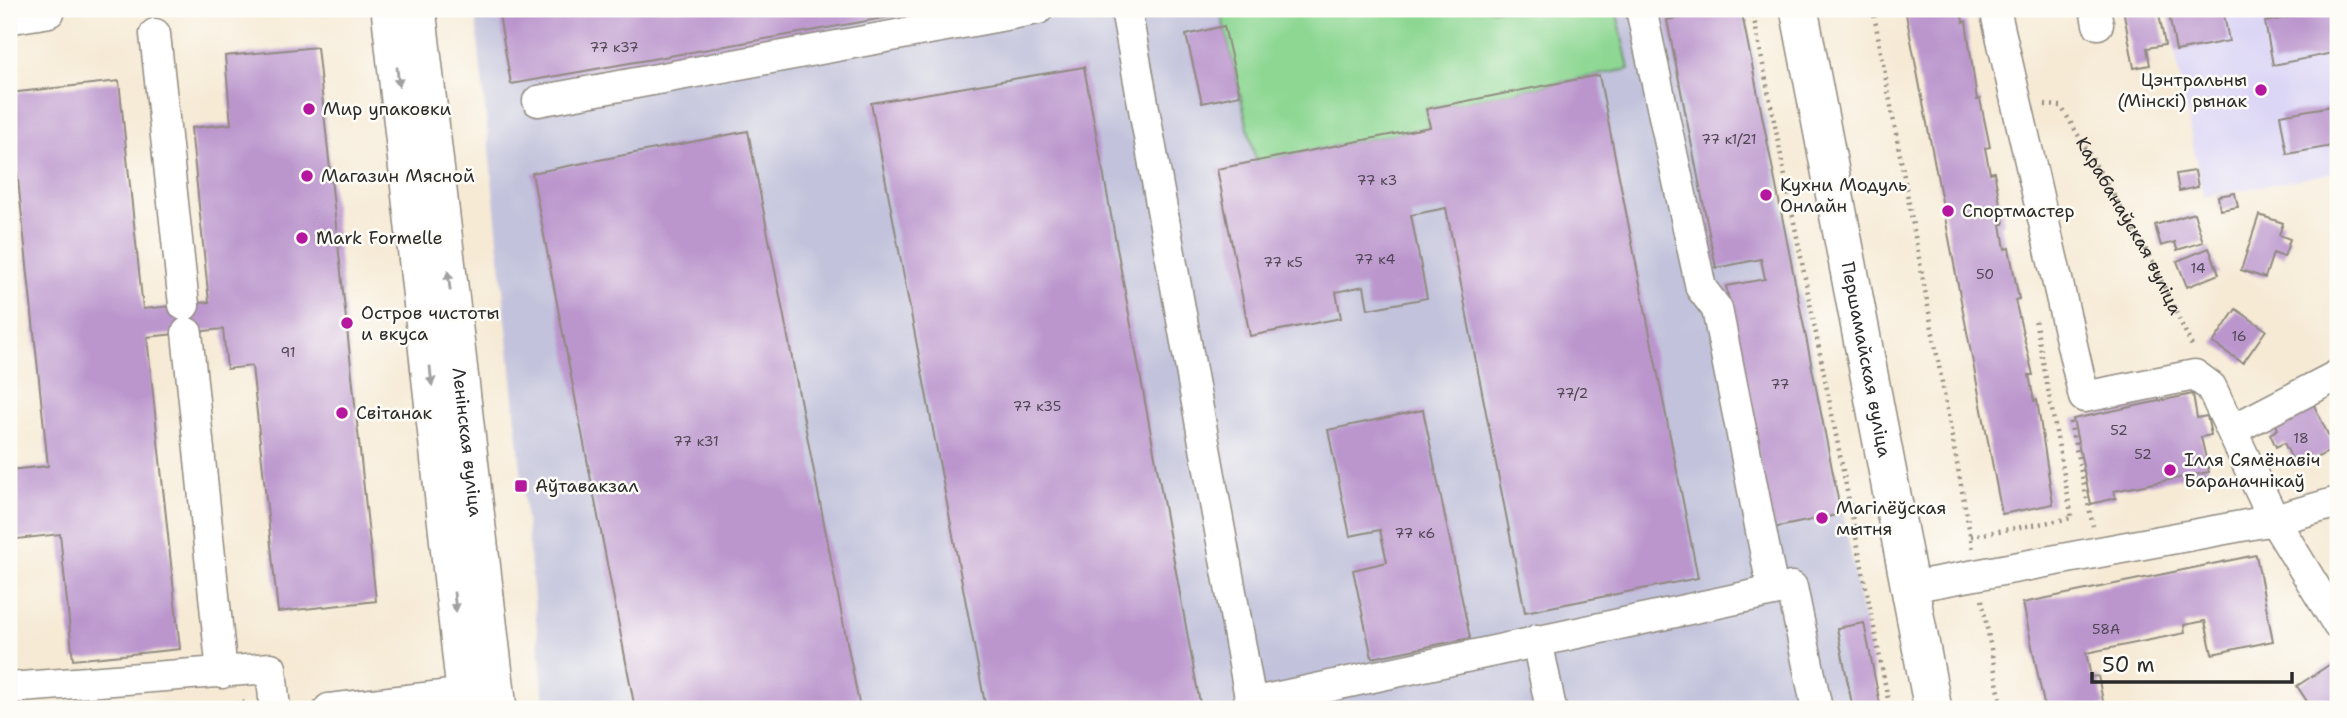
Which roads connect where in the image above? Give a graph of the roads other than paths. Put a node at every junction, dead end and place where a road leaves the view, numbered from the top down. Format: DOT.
graph roads {
  1 [pos="47,9"];
  2 [pos="390,9"];
  3 [pos="417,9"];
  4 [pos="1038,9"];
  5 [pos="1126,9"];
  6 [pos="1641,9"];
  7 [pos="1799,9"];
  8 [pos="1995,9"];
  9 [pos="9,15"];
  10 [pos="155,34"];
  11 [pos="538,101"];
  12 [pos="2338,375"];
  13 [pos="2234,429"];
  14 [pos="2338,502"];
  15 [pos="2274,520"];
  16 [pos="1910,587"];
  17 [pos="1773,591"];
  18 [pos="2338,625"];
  19 [pos="1537,640"];
  20 [pos="222,673"];
  21 [pos="9,688"];
  22 [pos="481,700"];
  23 [pos="1248,706"];
  24 [pos="275,709"];
  25 [pos="329,709"];
  26 [pos="1550,709"];
  27 [pos="1817,709"];
  28 [pos="1933,709"];
  1 -- 9 [label="main road"];
  2 -- 22 [label="main road, Ленінская вуліца, one-way"];
  22 -- 3 [label="main road, Ленінская вуліца, one-way"];
  4 -- 11 [label="street"];
  5 -- 23 [label="street"];
  6 -- 17 [label="street"];
  7 -- 16 [label="main road, Першамайская вуліца"];
  8 -- 13 [label="street"];
  10 -- 20 [label="street"];
  12 -- 13 [label="street"];
  13 -- 15 [label="street"];
  14 -- 15 [label="street"];
  15 -- 16 [label="street"];
  15 -- 18 [label="street"];
  16 -- 28 [label="main road, Першамайская вуліца"];
  17 -- 19 [label="street"];
  17 -- 27 [label="street"];
  19 -- 23 [label="street"];
  19 -- 26 [label="street"];
  20 -- 21 [label="street"];
  20 -- 24 [label="street"];
  22 -- 25 [label="street"];
}
